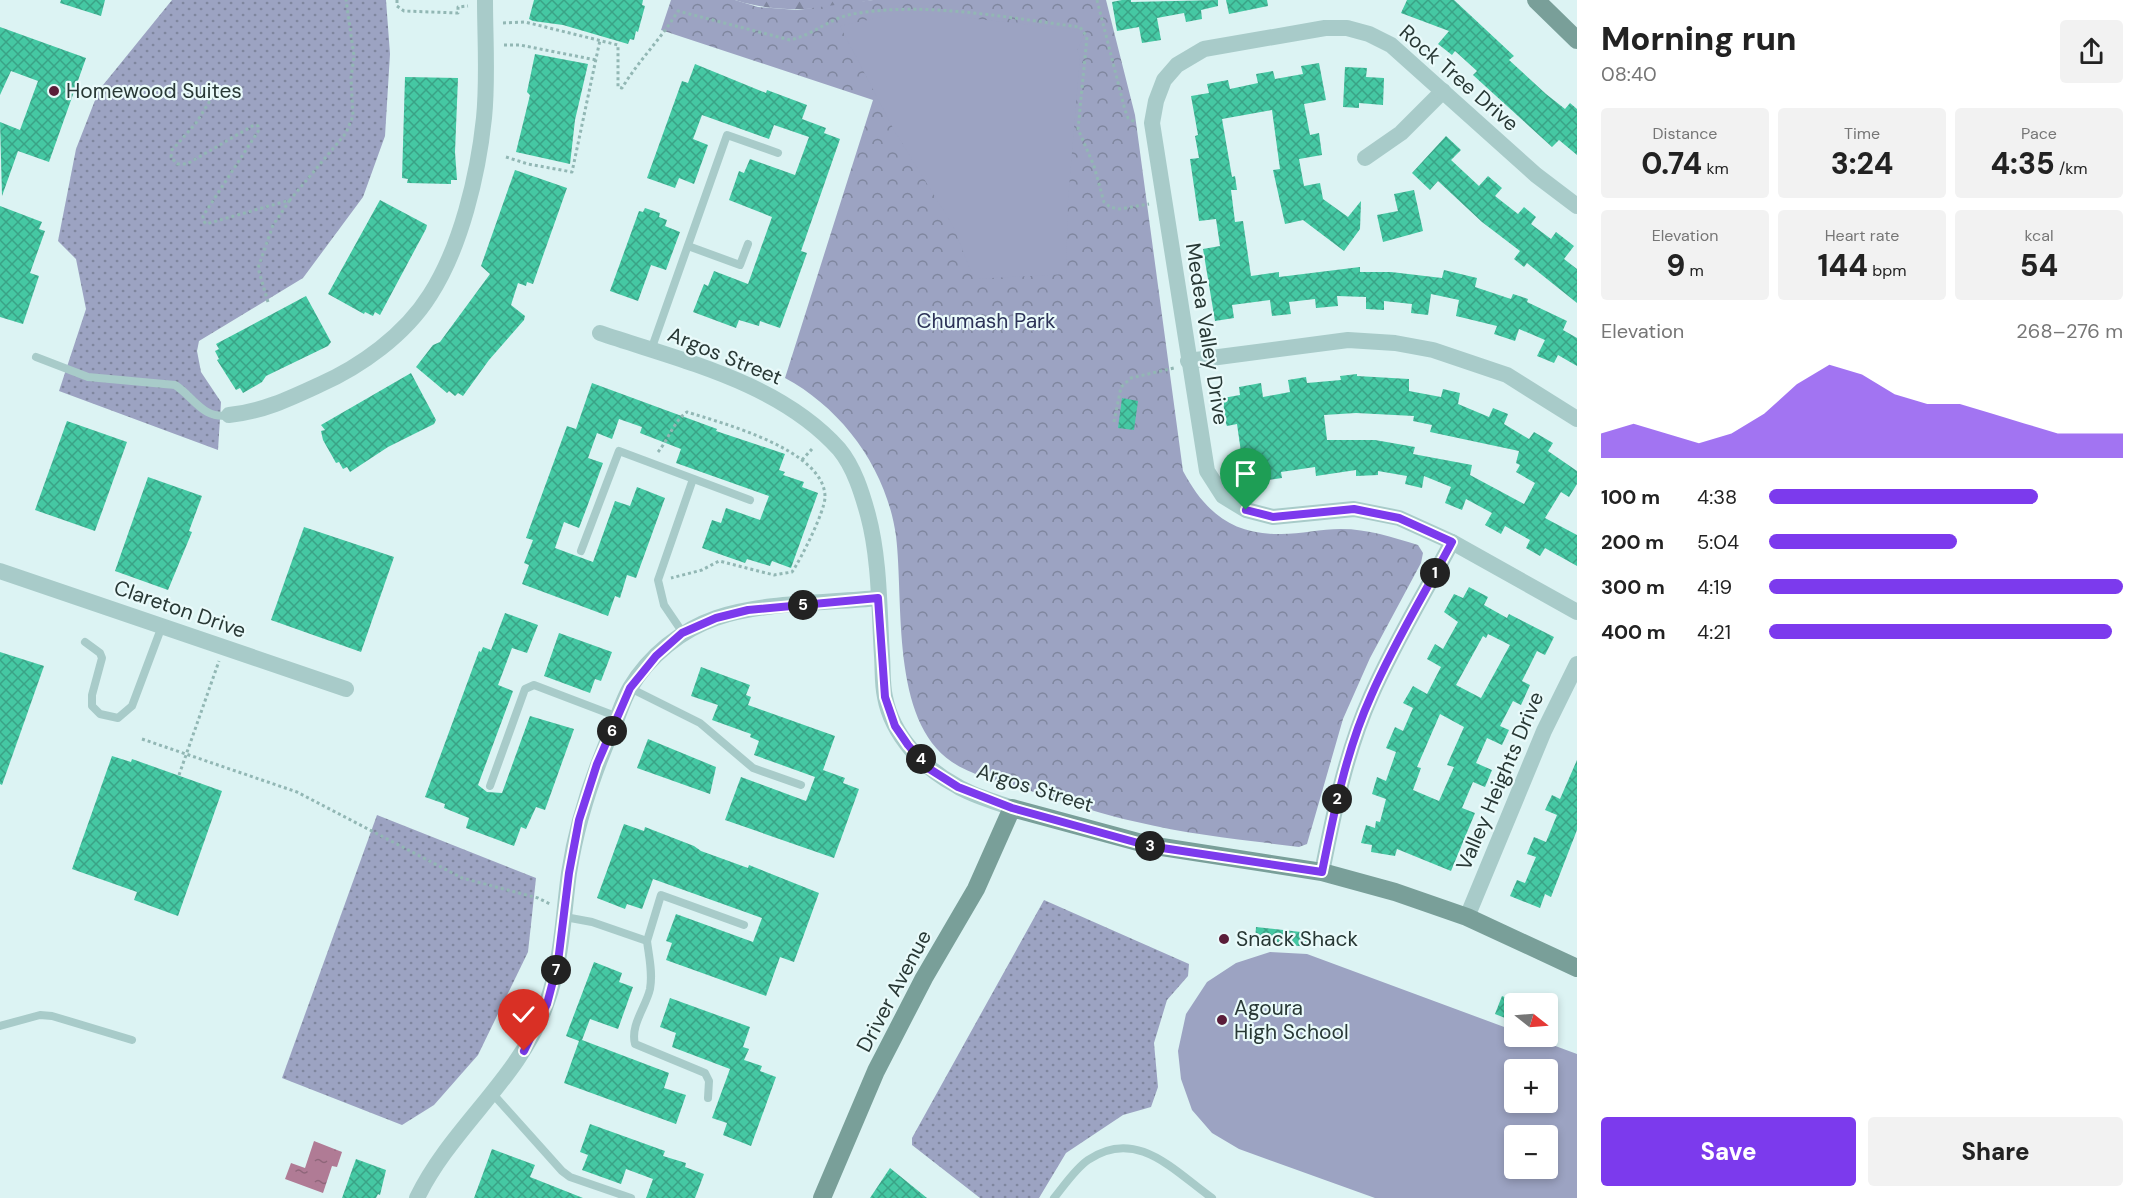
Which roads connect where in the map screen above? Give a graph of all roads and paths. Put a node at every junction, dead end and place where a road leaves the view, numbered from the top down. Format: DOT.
graph roads {
  1 [pos="346,0"];
  2 [pos="397,0"];
  3 [pos="1097,0"];
  4 [pos="1536,0"];
  5 [pos="485,3"];
  6 [pos="503,23"];
  7 [pos="600,40"];
  8 [pos="1577,40"];
  9 [pos="504,45"];
  10 [pos="596,60"];
  11 [pos="1164,80"];
  12 [pos="216,91"];
  13 [pos="1443,92"];
  14 [pos="1137,123"];
  15 [pos="778,153"];
  16 [pos="506,157"];
  17 [pos="1365,158"];
  18 [pos="290,200"];
  19 [pos="1149,204"];
  20 [pos="1577,206"];
  21 [pos="748,244"];
  22 [pos="688,246"];
  23 [pos="268,302"];
  24 [pos="600,333"];
  25 [pos="650,350"];
  26 [pos="36,357"];
  27 [pos="1181,364"];
  28 [pos="229,415"];
  29 [pos="1577,419"];
  30 [pos="1114,422"];
  31 [pos="812,449"];
  32 [pos="802,460"];
  33 [pos="693,479"];
  34 [pos="750,500"];
  35 [pos="1452,542"];
  36 [pos="581,551"];
  37 [pos="0,571"];
  38 [pos="878,598"];
  39 [pos="1577,612"];
  40 [pos="162,626"];
  41 [pos="682,633"];
  42 [pos="85,642"];
  43 [pos="224,648"];
  44 [pos="1577,664"];
  45 [pos="630,688"];
  46 [pos="346,689"];
  47 [pos="618,717"];
  48 [pos="142,739"];
  49 [pos="186,754"];
  50 [pos="179,775"];
  51 [pos="801,785"];
  52 [pos="490,786"];
  53 [pos="1012,808"];
  54 [pos="1322,872"];
  55 [pos="550,904"];
  56 [pos="565,917"];
  57 [pos="1467,917"];
  58 [pos="744,925"];
  59 [pos="646,941"];
  60 [pos="1577,968"];
  61 [pos="0,1026"];
  62 [pos="132,1040"];
  63 [pos="492,1092"];
  64 [pos="708,1098"];
  65 [pos="417,1198"];
  66 [pos="631,1198"];
  67 [pos="822,1198"];
  68 [pos="1054,1198"];
  69 [pos="1212,1198"];
  1 -- 18 [label="path"];
  2 -- 5 [label="path"];
  3 -- 14 [label="path"];
  4 -- 8 [label="street"];
  5 -- 28 [label="street"];
  6 -- 7 [label="path"];
  7 -- 10 [label="path"];
  7 -- 19 [label="path"];
  9 -- 10 [label="path"];
  10 -- 16 [label="path"];
  11 -- 13 [label="street, Rock Tree Drive"];
  11 -- 27 [label="street, Medea Valley Drive"];
  12 -- 18 [label="path"];
  13 -- 17 [label="street"];
  13 -- 20 [label="street, Rock Tree Drive"];
  15 -- 22 [label="lane"];
  18 -- 23 [label="path"];
  21 -- 22 [label="lane"];
  22 -- 25 [label="lane"];
  24 -- 25 [label="street, Argos Street"];
  25 -- 38 [label="street, Argos Street"];
  26 -- 28 [label="lane"];
  27 -- 29 [label="street"];
  27 -- 30 [label="path"];
  27 -- 35 [label="street, Medea Valley Drive"];
  31 -- 32 [label="path"];
  33 -- 34 [label="lane"];
  33 -- 36 [label="lane"];
  33 -- 41 [label="lane"];
  35 -- 39 [label="street, Medea Valley Drive"];
  35 -- 54 [label="street"];
  37 -- 40 [label="street, Clareton Drive"];
  38 -- 41 [label="street"];
  38 -- 53 [label="street, Argos Street"];
  40 -- 42 [label="lane"];
  40 -- 43 [label="street, Clareton Drive"];
  41 -- 45 [label="street"];
  43 -- 46 [label="street, Clareton Drive"];
  43 -- 49 [label="path"];
  44 -- 57 [label="street, Valley Heights Drive"];
  45 -- 47 [label="street"];
  45 -- 51 [label="lane"];
  47 -- 52 [label="lane"];
  47 -- 56 [label="street"];
  48 -- 49 [label="path"];
  49 -- 50 [label="path"];
  49 -- 55 [label="path"];
  53 -- 54 [label="street, Argos Street"];
  53 -- 67 [label="street, Driver Avenue"];
  54 -- 57 [label="street, Argos Street"];
  56 -- 59 [label="lane"];
  56 -- 63 [label="street"];
  57 -- 60 [label="street, Argos Street"];
  58 -- 59 [label="lane"];
  59 -- 64 [label="lane"];
  61 -- 62 [label="lane"];
  63 -- 65 [label="street"];
  63 -- 66 [label="lane"];
  68 -- 69 [label="lane"];
}
